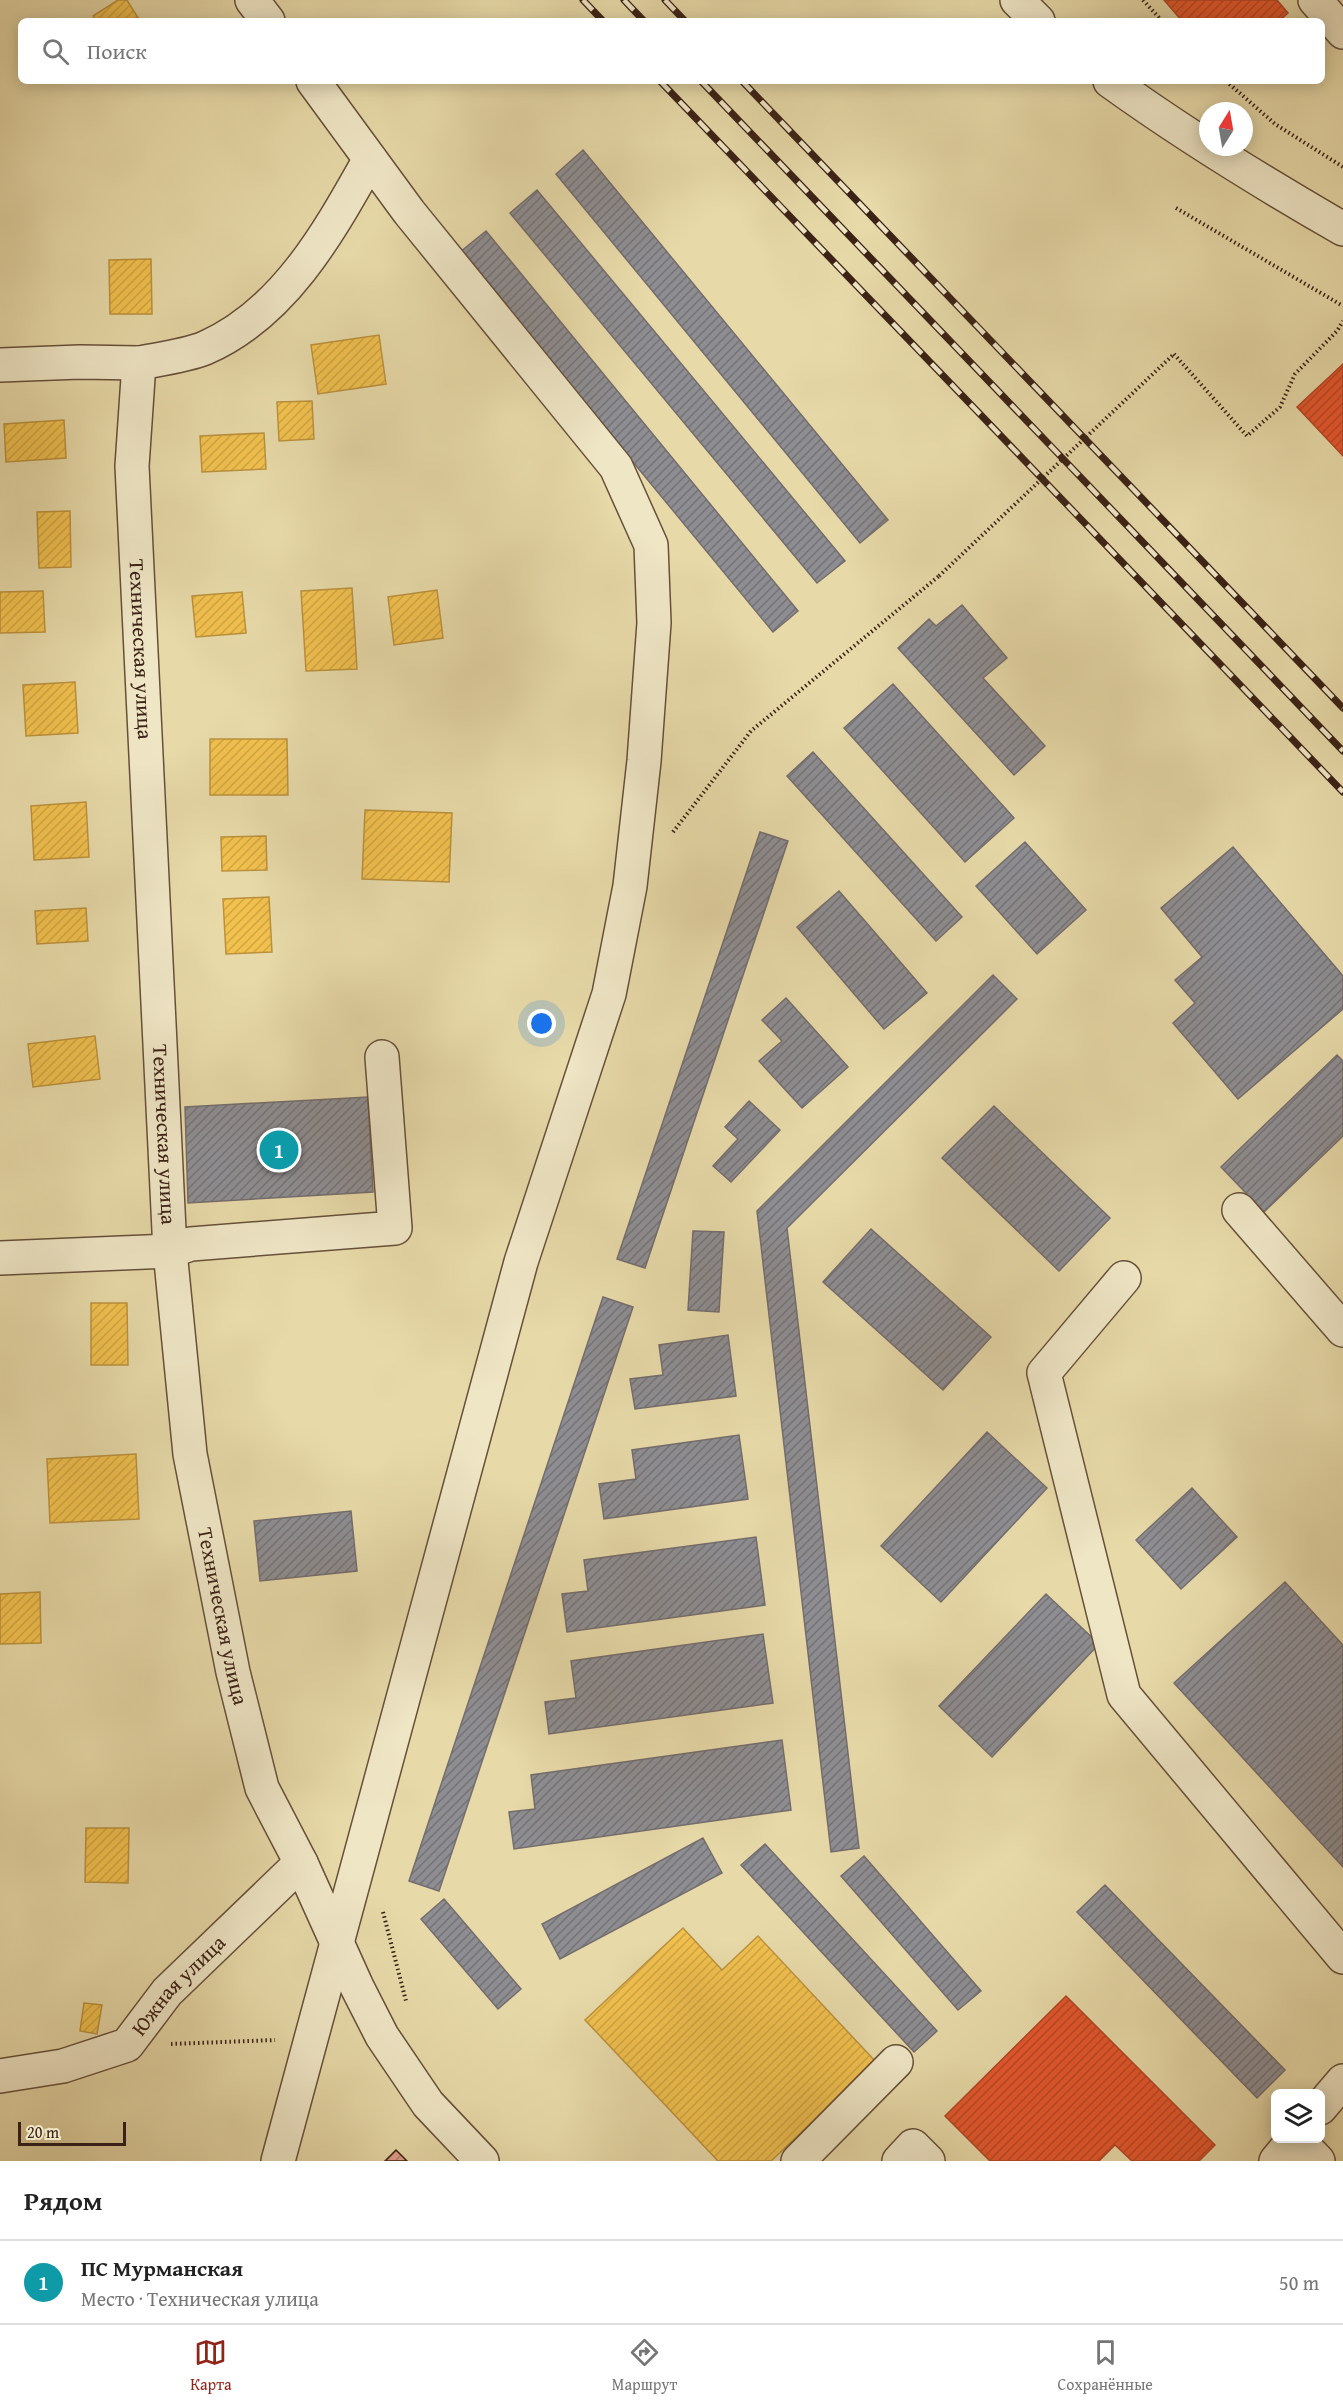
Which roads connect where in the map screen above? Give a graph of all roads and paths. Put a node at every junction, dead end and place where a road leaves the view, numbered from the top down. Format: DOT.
graph roads {
  1 [pos="252,0"];
  2 [pos="1017,0"];
  3 [pos="1143,0"];
  4 [pos="1315,0"];
  5 [pos="266,18"];
  6 [pos="1035,18"];
  7 [pos="1159,18"];
  8 [pos="1343,32"];
  9 [pos="315,84"];
  10 [pos="1114,84"];
  11 [pos="1229,84"];
  12 [pos="370,159"];
  13 [pos="1343,167"];
  14 [pos="1176,208"];
  15 [pos="1343,229"];
  16 [pos="1343,306"];
  17 [pos="1343,321"];
  18 [pos="139,363"];
  19 [pos="0,365"];
  20 [pos="666,841"];
  21 [pos="382,1057"];
  22 [pos="1239,1210"];
  23 [pos="170,1251"];
  24 [pos="0,1258"];
  25 [pos="1124,1278"];
  26 [pos="1343,1330"];
  27 [pos="301,1863"];
  28 [pos="380,1901"];
  29 [pos="337,1940"];
  30 [pos="1343,1957"];
  31 [pos="382,2036"];
  32 [pos="310,2039"];
  33 [pos="127,2045"];
  34 [pos="896,2062"];
  35 [pos="0,2076"];
  36 [pos="1343,2081"];
  37 [pos="1325,2102"];
  38 [pos="1292,2143"];
  39 [pos="1299,2143"];
  40 [pos="278,2161"];
  41 [pos="482,2161"];
  42 [pos="798,2161"];
  43 [pos="899,2161"];
  44 [pos="928,2161"];
  45 [pos="1276,2161"];
  46 [pos="1318,2161"];
  1 -- 5 [label="street"];
  2 -- 6 [label="street"];
  3 -- 7 [label="path"];
  4 -- 8 [label="street"];
  9 -- 12 [label="street"];
  10 -- 15 [label="street"];
  11 -- 13 [label="path"];
  12 -- 18 [label="street"];
  12 -- 29 [label="street"];
  14 -- 16 [label="path"];
  17 -- 20 [label="path, bridge"];
  18 -- 19 [label="street"];
  18 -- 23 [label="street, Техническая улица"];
  21 -- 23 [label="street"];
  22 -- 26 [label="street"];
  23 -- 24 [label="street"];
  23 -- 27 [label="street, Техническая улица"];
  25 -- 30 [label="street"];
  27 -- 29 [label="street, Техническая улица"];
  27 -- 33 [label="street, Южная улица"];
  28 -- 31 [label="path"];
  29 -- 31 [label="street, Техническая улица"];
  29 -- 32 [label="street"];
  31 -- 41 [label="street, Техническая улица"];
  32 -- 33 [label="path"];
  32 -- 40 [label="street"];
  33 -- 35 [label="street, Южная улица"];
  34 -- 42 [label="street"];
  36 -- 37 [label="street"];
  38 -- 45 [label="street"];
  39 -- 46 [label="street"];
  43 -- 44 [label="street"];
}
